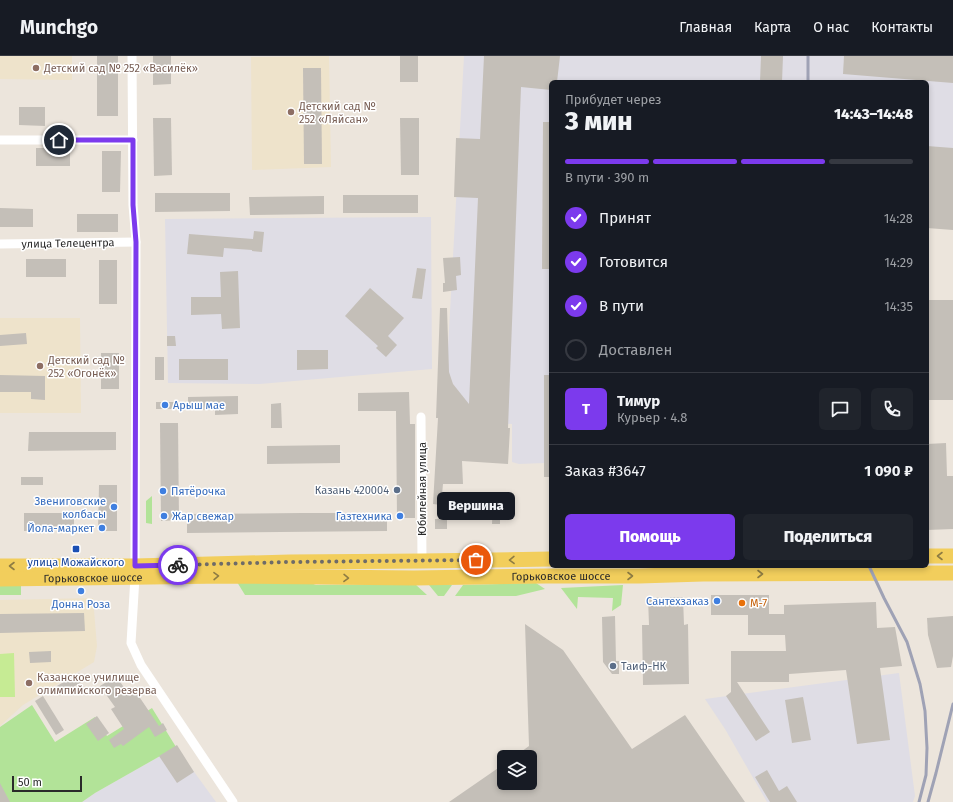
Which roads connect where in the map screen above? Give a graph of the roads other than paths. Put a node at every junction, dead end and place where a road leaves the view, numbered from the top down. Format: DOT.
graph roads {
  1 [pos="132,56"];
  2 [pos="0,140"];
  3 [pos="133,140"];
  4 [pos="136,242"];
  5 [pos="0,244"];
  6 [pos="421,417"];
  7 [pos="929,556"];
  8 [pos="953,556"];
  9 [pos="549,559"];
  10 [pos="422,561"];
  11 [pos="0,566"];
  12 [pos="135,572"];
  13 [pos="953,573"];
  14 [pos="0,579"];
  15 [pos="234,802"];
  1 -- 3 [label="street"];
  2 -- 3 [label="street"];
  3 -- 4 [label="street"];
  4 -- 5 [label="street, улица Телецентра"];
  4 -- 12 [label="street"];
  6 -- 10 [label="street, Юбилейная улица"];
  8 -- 7 [label="main road, one-way"];
  9 -- 10 [label="main road, Горьковское шоссе, one-way"];
  10 -- 12 [label="main road, Горьковское шоссе"];
  12 -- 11 [label="main road, Горьковское шоссе, one-way"];
  12 -- 13 [label="main road, Горьковское шоссе, one-way"];
  12 -- 14 [label="main road, Горьковское шоссе"];
  12 -- 15 [label="street"];
}
